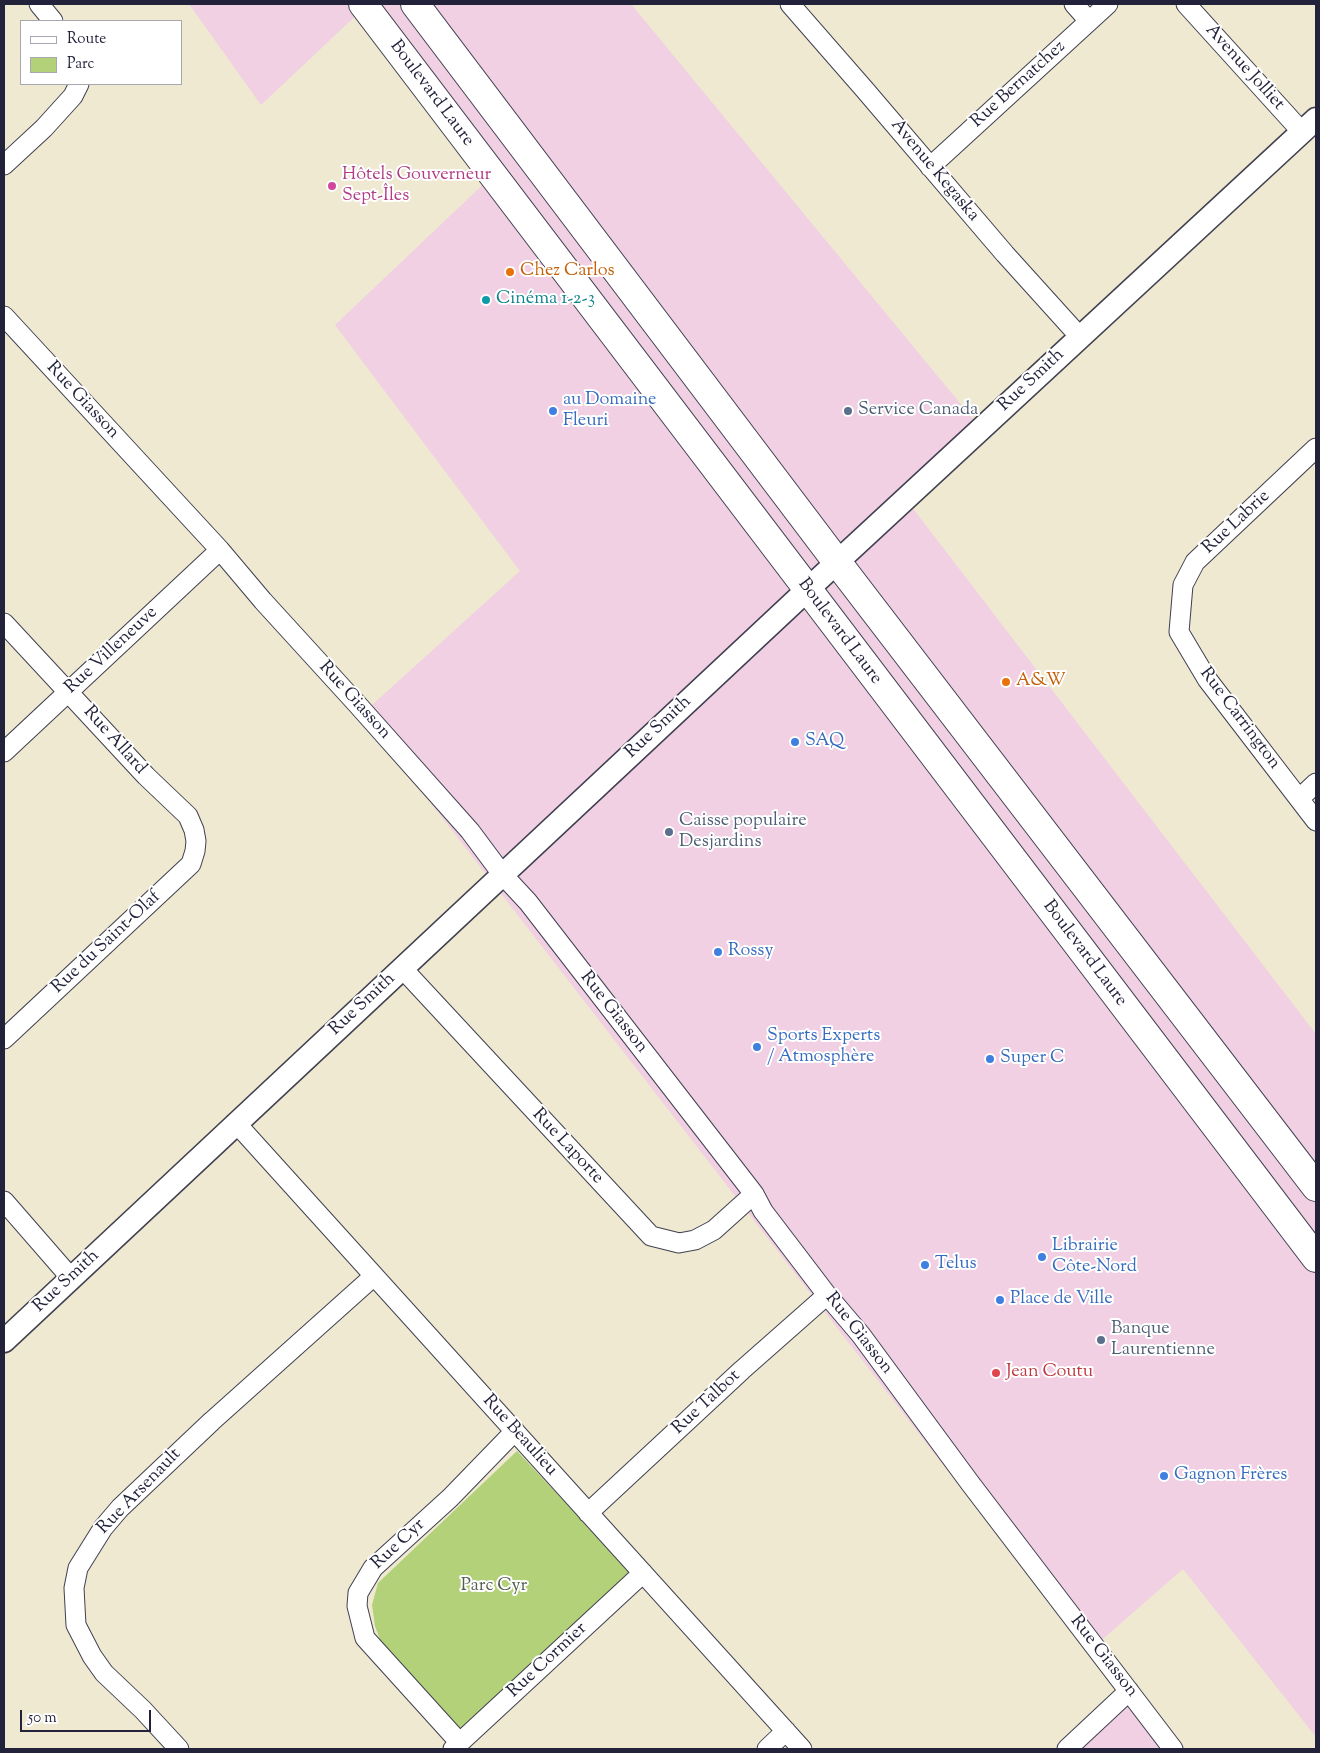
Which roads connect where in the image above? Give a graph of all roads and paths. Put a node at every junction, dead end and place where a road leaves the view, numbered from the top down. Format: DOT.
graph roads {
  1 [pos="39,4"];
  2 [pos="363,4"];
  3 [pos="415,4"];
  4 [pos="790,4"];
  5 [pos="1074,4"];
  6 [pos="1108,4"];
  7 [pos="1186,4"];
  8 [pos="52,20"];
  9 [pos="1089,21"];
  10 [pos="78,85"];
  11 [pos="1309,126"];
  12 [pos="4,166"];
  13 [pos="930,167"];
  14 [pos="4,316"];
  15 [pos="1080,338"];
  16 [pos="1316,448"];
  17 [pos="220,550"];
  18 [pos="837,562"];
  19 [pos="807,590"];
  20 [pos="1181,611"];
  21 [pos="4,623"];
  22 [pos="69,691"];
  23 [pos="4,752"];
  24 [pos="1316,783"];
  25 [pos="1299,799"];
  26 [pos="1316,821"];
  27 [pos="196,840"];
  28 [pos="502,874"];
  29 [pos="402,968"];
  30 [pos="4,1039"];
  31 [pos="236,1123"];
  32 [pos="1316,1187"];
  33 [pos="754,1194"];
  34 [pos="4,1201"];
  35 [pos="1316,1258"];
  36 [pos="374,1276"];
  37 [pos="71,1278"];
  38 [pos="827,1295"];
  39 [pos="4,1341"];
  40 [pos="515,1431"];
  41 [pos="588,1512"];
  42 [pos="643,1573"];
  43 [pos="1129,1691"];
  44 [pos="786,1731"];
  45 [pos="457,1746"];
  46 [pos="179,1749"];
  47 [pos="767,1749"];
  48 [pos="802,1749"];
  49 [pos="1066,1749"];
  50 [pos="1174,1749"];
  1 -- 8 [label="street"];
  2 -- 19 [label="highway, Boulevard Laure"];
  3 -- 18 [label="highway"];
  4 -- 13 [label="street, Avenue Kegaska"];
  5 -- 9 [label="street"];
  6 -- 9 [label="street, Rue Bernatchez"];
  7 -- 11 [label="street, Avenue Jolliet"];
  9 -- 13 [label="street, Rue Bernatchez"];
  10 -- 12 [label="street"];
  11 -- 15 [label="street, Rue Smith"];
  13 -- 15 [label="street, Avenue Kegaska"];
  14 -- 17 [label="street, Rue Giasson"];
  15 -- 18 [label="street, Rue Smith"];
  16 -- 20 [label="street, Rue Labrie"];
  17 -- 22 [label="street, Rue Villeneuve"];
  17 -- 28 [label="street, Rue Giasson"];
  18 -- 19 [label="street, Rue Smith"];
  18 -- 32 [label="highway"];
  19 -- 28 [label="street, Rue Smith"];
  19 -- 35 [label="highway, Boulevard Laure"];
  20 -- 25 [label="street, Rue Carrington"];
  21 -- 22 [label="street, Rue Allard"];
  22 -- 23 [label="street, Rue Villeneuve"];
  22 -- 27 [label="street, Rue Allard"];
  24 -- 25 [label="street"];
  25 -- 26 [label="street, Rue Carrington"];
  27 -- 30 [label="street, Rue du Saint-Olaf"];
  28 -- 29 [label="street, Rue Smith"];
  28 -- 33 [label="street, Rue Giasson"];
  29 -- 31 [label="street, Rue Smith"];
  29 -- 33 [label="street, Rue Laporte"];
  31 -- 36 [label="street, Rue Beaulieu"];
  31 -- 37 [label="street, Rue Smith"];
  33 -- 38 [label="street, Rue Giasson"];
  34 -- 37 [label="street"];
  36 -- 40 [label="street, Rue Beaulieu"];
  36 -- 46 [label="street, Rue Arsenault"];
  37 -- 39 [label="street, Rue Smith"];
  38 -- 41 [label="street, Rue Talbot"];
  38 -- 43 [label="street, Rue Giasson"];
  40 -- 41 [label="street, Rue Beaulieu"];
  40 -- 45 [label="street, Rue Cyr"];
  41 -- 42 [label="street, Rue Beaulieu"];
  42 -- 44 [label="street, Rue Beaulieu"];
  42 -- 45 [label="street, Rue Cormier"];
  43 -- 49 [label="street"];
  43 -- 50 [label="street, Rue Giasson"];
  44 -- 47 [label="street"];
  44 -- 48 [label="street, Rue Beaulieu"];
}
